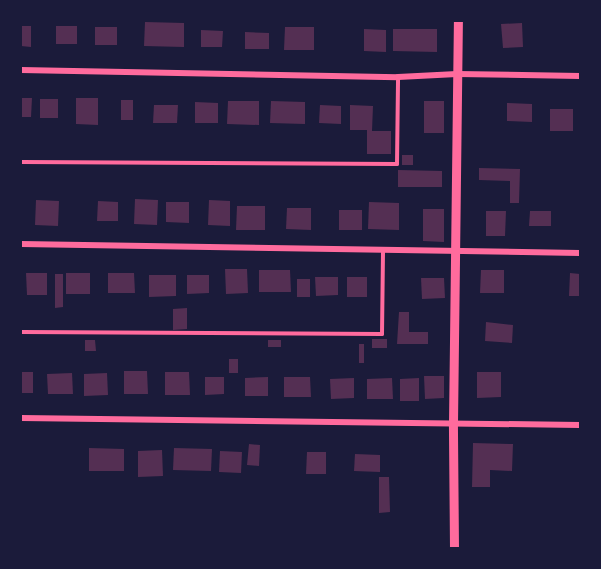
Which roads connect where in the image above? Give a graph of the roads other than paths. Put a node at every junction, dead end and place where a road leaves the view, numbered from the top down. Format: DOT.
graph roads {
  1 [pos="458,21"];
  2 [pos="21,70"];
  3 [pos="457,74"];
  4 [pos="580,75"];
  5 [pos="398,77"];
  6 [pos="21,162"];
  7 [pos="21,244"];
  8 [pos="382,250"];
  9 [pos="456,250"];
  10 [pos="580,253"];
  11 [pos="21,332"];
  12 [pos="21,418"];
  13 [pos="453,423"];
  14 [pos="580,425"];
  15 [pos="454,548"];
  1 -- 3 [label="main road"];
  2 -- 5 [label="street"];
  3 -- 4 [label="street"];
  3 -- 5 [label="street"];
  3 -- 9 [label="main road"];
  5 -- 6 [label="lane"];
  7 -- 8 [label="street"];
  8 -- 9 [label="street"];
  8 -- 11 [label="lane"];
  9 -- 10 [label="street"];
  9 -- 13 [label="main road"];
  12 -- 13 [label="street"];
  13 -- 14 [label="street"];
  13 -- 15 [label="main road"];
}
